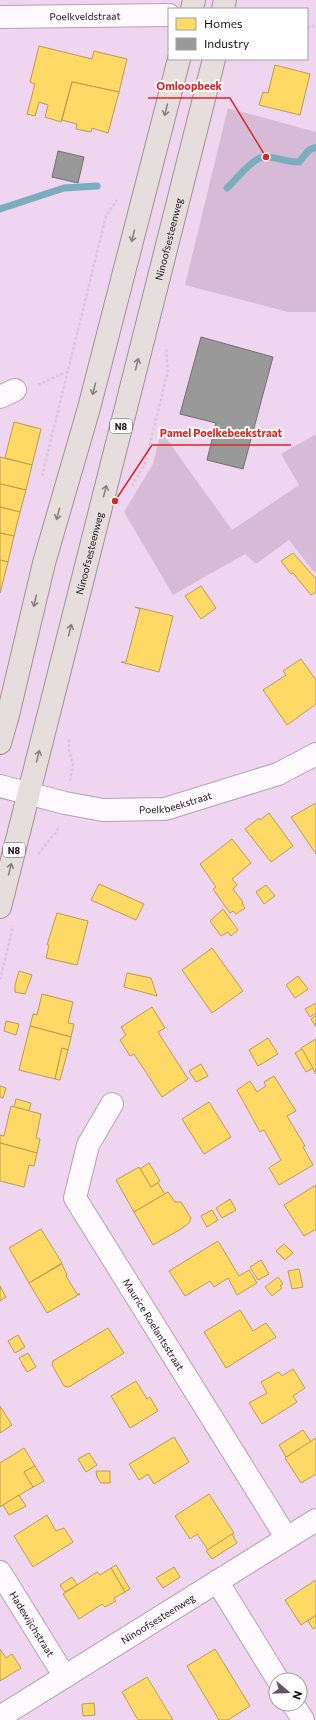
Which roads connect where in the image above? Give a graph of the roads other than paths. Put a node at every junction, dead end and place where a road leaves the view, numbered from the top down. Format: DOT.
graph roads {
  1 [pos="168,15"];
  2 [pos="0,17"];
  3 [pos="179,60"];
  4 [pos="214,60"];
  5 [pos="0,743"];
  6 [pos="316,754"];
  7 [pos="0,786"];
  8 [pos="28,794"];
  9 [pos="0,907"];
  10 [pos="112,1104"];
  11 [pos="316,1520"];
  12 [pos="286,1537"];
  13 [pos="0,1572"];
  14 [pos="217,1581"];
  15 [pos="273,1672"];
  16 [pos="65,1676"];
  17 [pos="2,1718"];
  1 -- 2 [label="street, Poelkveldstraat"];
  3 -- 5 [label="main road, one-way"];
  8 -- 4 [label="main road, Ninoofsesteenweg / N8, one-way"];
  6 -- 8 [label="street, Poelkbeekstraat"];
  7 -- 8 [label="street, Poelkbeekstraat"];
  9 -- 8 [label="main road, Ninoofsesteenweg / N8, one-way"];
  10 -- 12 [label="street, Maurice Roelantsstraat"];
  11 -- 12 [label="street, Ninoofsesteenweg"];
  12 -- 14 [label="street, Ninoofsesteenweg"];
  13 -- 16 [label="street, Hadewijchstraat"];
  14 -- 15 [label="street"];
  14 -- 16 [label="street, Ninoofsesteenweg"];
  16 -- 17 [label="street, Ninoofsesteenweg"];
}
